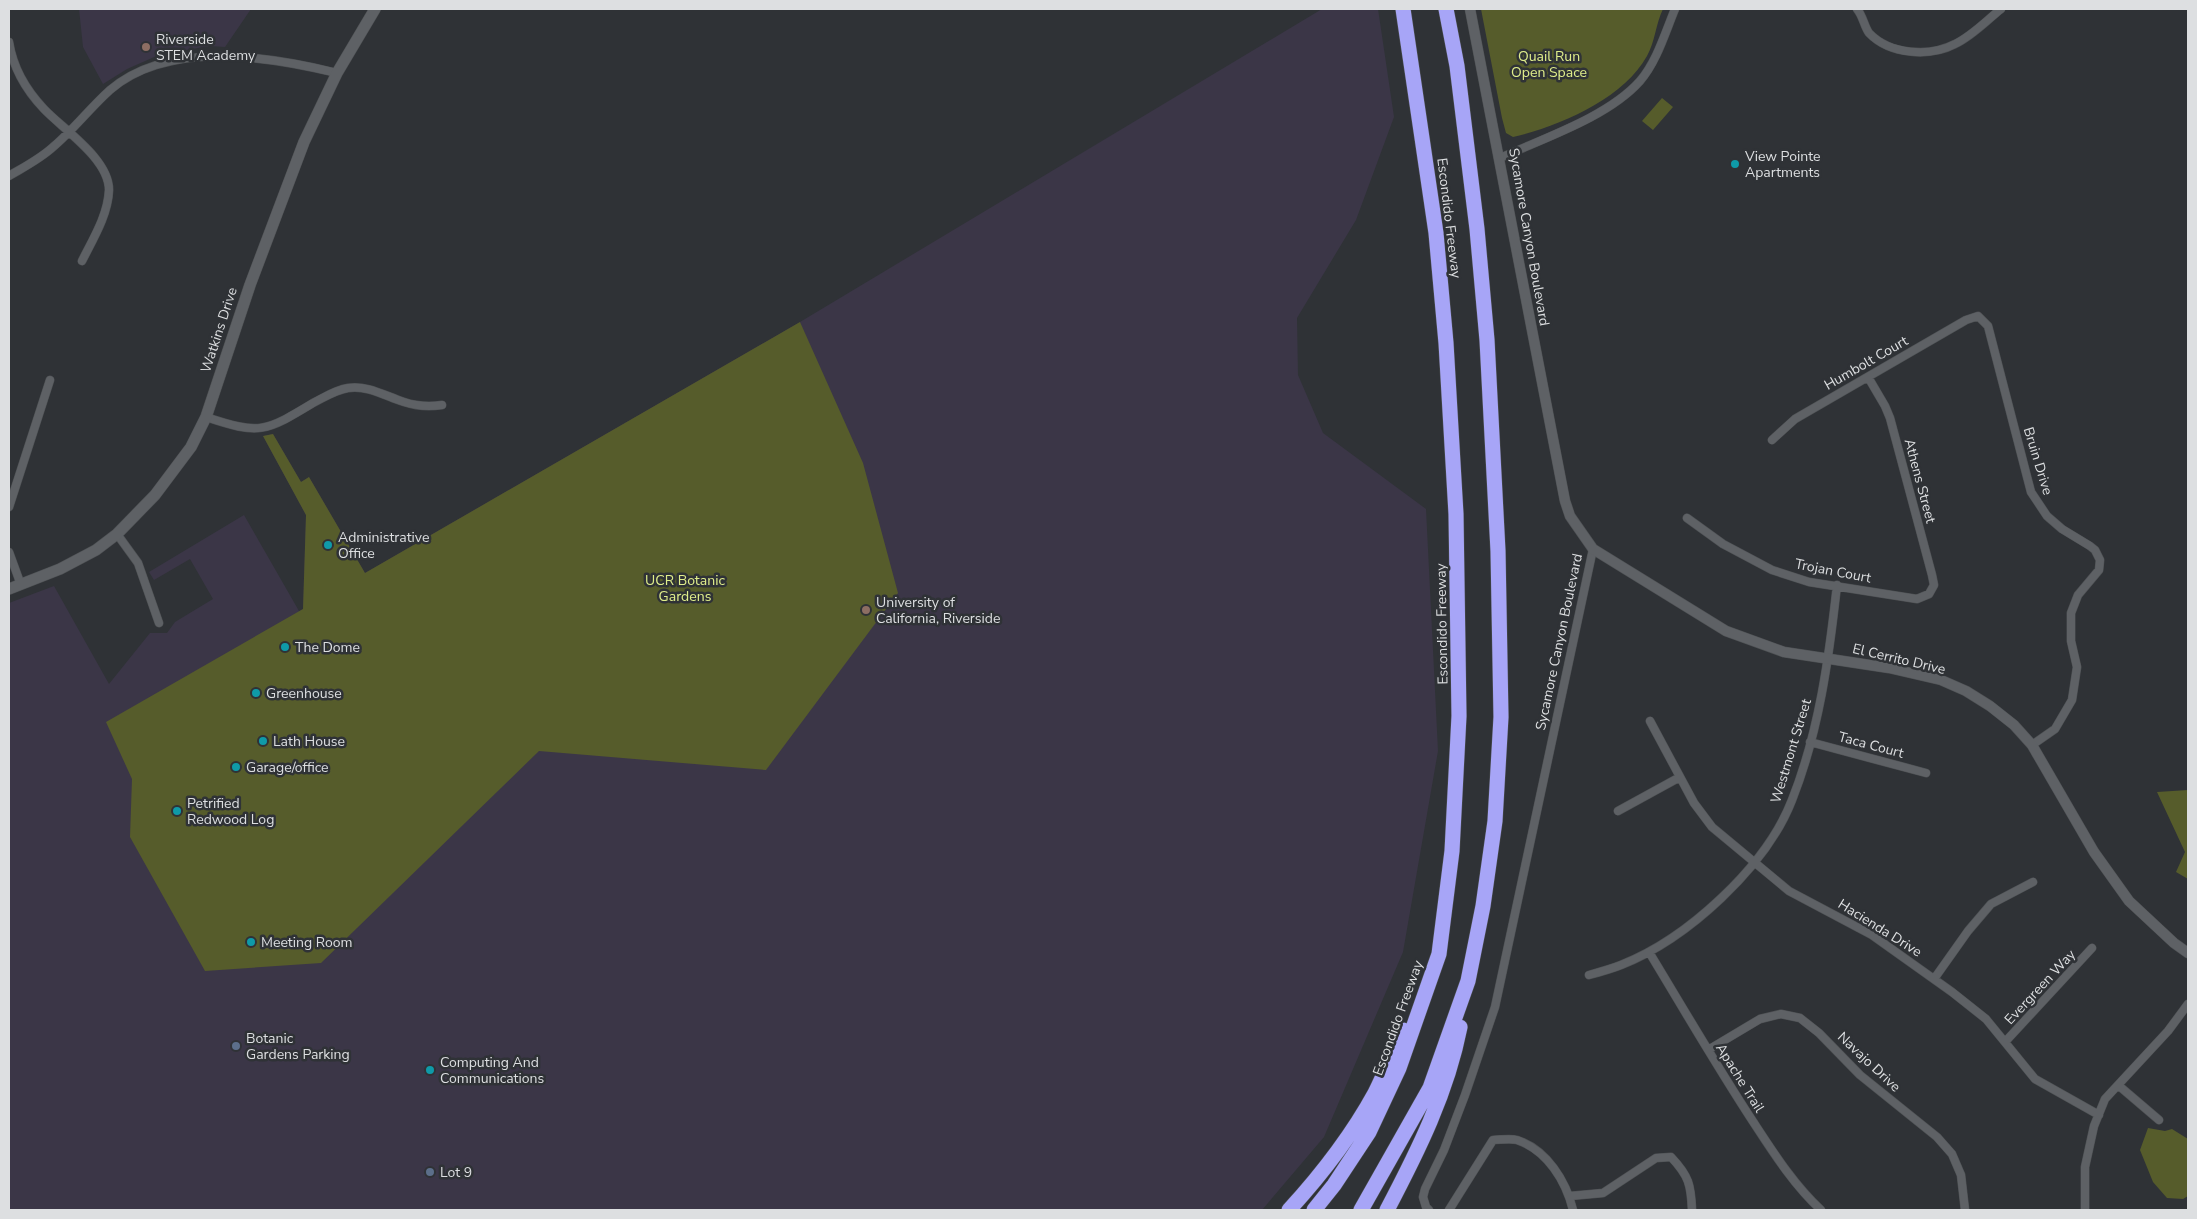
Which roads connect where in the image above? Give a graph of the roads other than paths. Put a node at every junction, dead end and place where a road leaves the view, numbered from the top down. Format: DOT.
graph roads {
  1 [pos="375,9"];
  2 [pos="1403,9"];
  3 [pos="1446,9"];
  4 [pos="1470,9"];
  5 [pos="1675,9"];
  6 [pos="1857,9"];
  7 [pos="2001,9"];
  8 [pos="9,42"];
  9 [pos="337,73"];
  10 [pos="68,132"];
  11 [pos="1500,158"];
  12 [pos="9,176"];
  13 [pos="82,261"];
  14 [pos="1978,316"];
  15 [pos="1868,378"];
  16 [pos="50,380"];
  17 [pos="442,405"];
  18 [pos="206,417"];
  19 [pos="1772,440"];
  20 [pos="9,507"];
  21 [pos="1687,518"];
  22 [pos="117,534"];
  23 [pos="1593,549"];
  24 [pos="9,552"];
  25 [pos="21,585"];
  26 [pos="1838,586"];
  27 [pos="9,589"];
  28 [pos="1929,594"];
  29 [pos="159,623"];
  30 [pos="1828,658"];
  31 [pos="1650,721"];
  32 [pos="1810,742"];
  33 [pos="2032,744"];
  34 [pos="1926,773"];
  35 [pos="1680,777"];
  36 [pos="1618,811"];
  37 [pos="1754,863"];
  38 [pos="2033,882"];
  39 [pos="2092,948"];
  40 [pos="1649,952"];
  41 [pos="2188,953"];
  42 [pos="1439,954"];
  43 [pos="1589,975"];
  44 [pos="1934,979"];
  45 [pos="1468,981"];
  46 [pos="2188,1004"];
  47 [pos="2005,1042"];
  48 [pos="1708,1050"];
  49 [pos="2118,1085"];
  50 [pos="2099,1115"];
  51 [pos="2159,1120"];
  52 [pos="1570,1196"];
  53 [pos="1289,1210"];
  54 [pos="1314,1210"];
  55 [pos="1361,1210"];
  56 [pos="1387,1210"];
  57 [pos="1429,1210"];
  58 [pos="1448,1210"];
  59 [pos="1573,1210"];
  60 [pos="1692,1210"];
  61 [pos="1821,1210"];
  62 [pos="1966,1210"];
  63 [pos="2085,1210"];
  1 -- 9 [label="main road, Watkins Drive"];
  2 -- 42 [label="highway, Escondido Freeway"];
  3 -- 45 [label="highway, Escondido Freeway"];
  4 -- 11 [label="street, Sycamore Canyon Boulevard"];
  5 -- 11 [label="street"];
  6 -- 7 [label="street"];
  8 -- 10 [label="street"];
  9 -- 10 [label="street"];
  9 -- 18 [label="main road, Watkins Drive"];
  10 -- 12 [label="street"];
  10 -- 13 [label="street"];
  11 -- 23 [label="street, Sycamore Canyon Boulevard"];
  14 -- 15 [label="street, Humbolt Court"];
  14 -- 33 [label="street, Bruin Drive"];
  15 -- 19 [label="street, Humbolt Court"];
  15 -- 28 [label="street, Athens Street"];
  16 -- 20 [label="street"];
  17 -- 18 [label="street"];
  18 -- 22 [label="main road, Watkins Drive"];
  21 -- 26 [label="street, Trojan Court"];
  22 -- 25 [label="main road, Watkins Drive"];
  22 -- 29 [label="street"];
  23 -- 30 [label="street, El Cerrito Drive"];
  23 -- 57 [label="street, Sycamore Canyon Boulevard"];
  24 -- 25 [label="street"];
  25 -- 27 [label="main road, Watkins Drive"];
  26 -- 28 [label="street, Trojan Court"];
  26 -- 30 [label="street, Westmont Street"];
  30 -- 32 [label="street, Westmont Street"];
  30 -- 33 [label="street, El Cerrito Drive"];
  31 -- 35 [label="street, Hacienda Drive"];
  32 -- 34 [label="street, Taca Court"];
  32 -- 37 [label="street, Westmont Street"];
  33 -- 41 [label="street, El Cerrito Drive"];
  35 -- 36 [label="street"];
  35 -- 37 [label="street, Hacienda Drive"];
  37 -- 40 [label="street, Westmont Street"];
  37 -- 44 [label="street, Hacienda Drive"];
  38 -- 44 [label="street"];
  39 -- 47 [label="street, Evergreen Way"];
  40 -- 43 [label="street, Westmont Street"];
  40 -- 48 [label="street, Apache Trail"];
  42 -- 53 [label="highway"];
  42 -- 54 [label="highway, Escondido Freeway"];
  44 -- 47 [label="street, Hacienda Drive"];
  45 -- 55 [label="highway, Escondido Freeway"];
  45 -- 56 [label="highway"];
  46 -- 49 [label="street"];
  47 -- 50 [label="street, Hacienda Drive"];
  48 -- 61 [label="street, Apache Trail"];
  48 -- 62 [label="street, Navajo Drive"];
  49 -- 50 [label="street"];
  49 -- 51 [label="street"];
  50 -- 63 [label="street"];
  52 -- 58 [label="street"];
  52 -- 59 [label="street"];
  52 -- 60 [label="street"];
}
